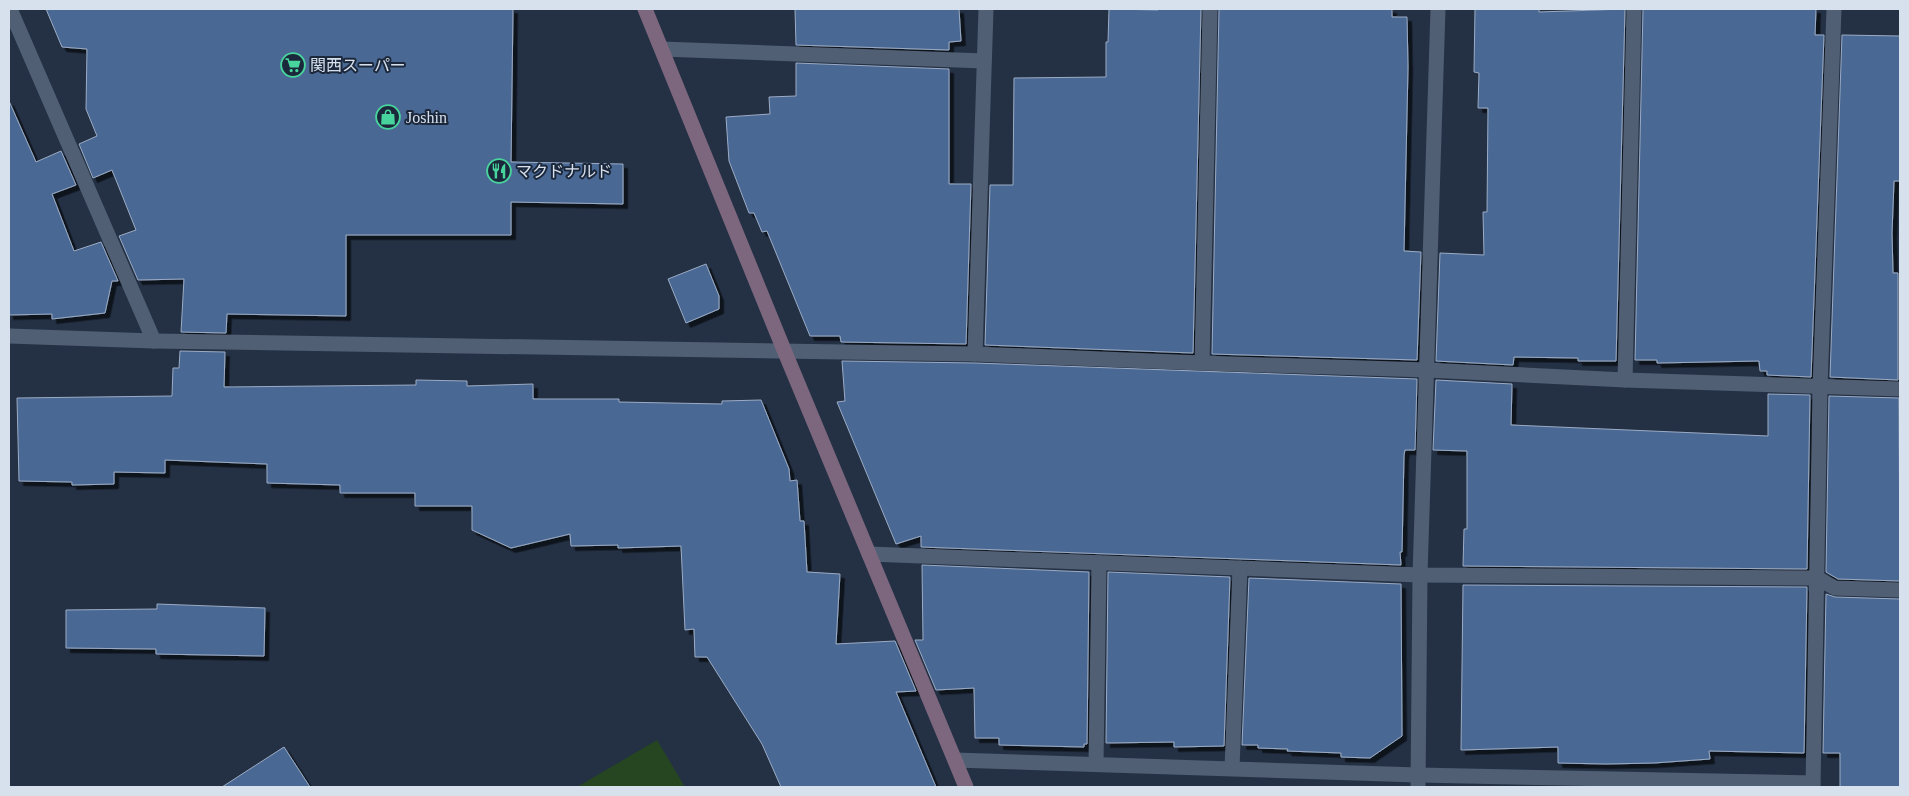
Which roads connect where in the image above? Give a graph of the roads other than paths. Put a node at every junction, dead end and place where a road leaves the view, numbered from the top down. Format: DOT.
graph roads {
  1 [pos="10,9"];
  2 [pos="645,9"];
  3 [pos="986,9"];
  4 [pos="1210,9"];
  5 [pos="1438,9"];
  6 [pos="1634,9"];
  7 [pos="1834,9"];
  8 [pos="662,49"];
  9 [pos="984,61"];
  10 [pos="9,336"];
  11 [pos="154,341"];
  12 [pos="784,350"];
  13 [pos="975,354"];
  14 [pos="1202,363"];
  15 [pos="1427,370"];
  16 [pos="1625,380"];
  17 [pos="1820,387"];
  18 [pos="1900,389"];
  19 [pos="869,554"];
  20 [pos="1099,563"];
  21 [pos="1240,568"];
  22 [pos="1420,575"];
  23 [pos="1817,578"];
  24 [pos="1900,590"];
  25 [pos="955,760"];
  26 [pos="1096,764"];
  27 [pos="1232,768"];
  28 [pos="1418,781"];
  29 [pos="1813,785"];
  30 [pos="966,787"];
  1 -- 11 [label="street"];
  2 -- 8 [label="street"];
  3 -- 9 [label="street"];
  4 -- 14 [label="street"];
  5 -- 15 [label="street"];
  6 -- 16 [label="street"];
  7 -- 17 [label="street"];
  8 -- 9 [label="street"];
  8 -- 12 [label="street"];
  9 -- 13 [label="street"];
  10 -- 11 [label="street"];
  11 -- 12 [label="street"];
  12 -- 13 [label="street"];
  12 -- 19 [label="street"];
  13 -- 14 [label="street"];
  14 -- 15 [label="street"];
  15 -- 16 [label="street"];
  15 -- 22 [label="street"];
  16 -- 17 [label="street"];
  17 -- 18 [label="street"];
  17 -- 23 [label="street"];
  19 -- 20 [label="street"];
  19 -- 25 [label="street"];
  20 -- 21 [label="street"];
  20 -- 26 [label="street"];
  21 -- 22 [label="street"];
  21 -- 27 [label="street"];
  22 -- 23 [label="street"];
  22 -- 28 [label="street"];
  23 -- 24 [label="street"];
  23 -- 29 [label="street"];
  25 -- 26 [label="street"];
  25 -- 30 [label="street"];
  26 -- 27 [label="street"];
  27 -- 28 [label="street"];
  28 -- 29 [label="street"];
}
